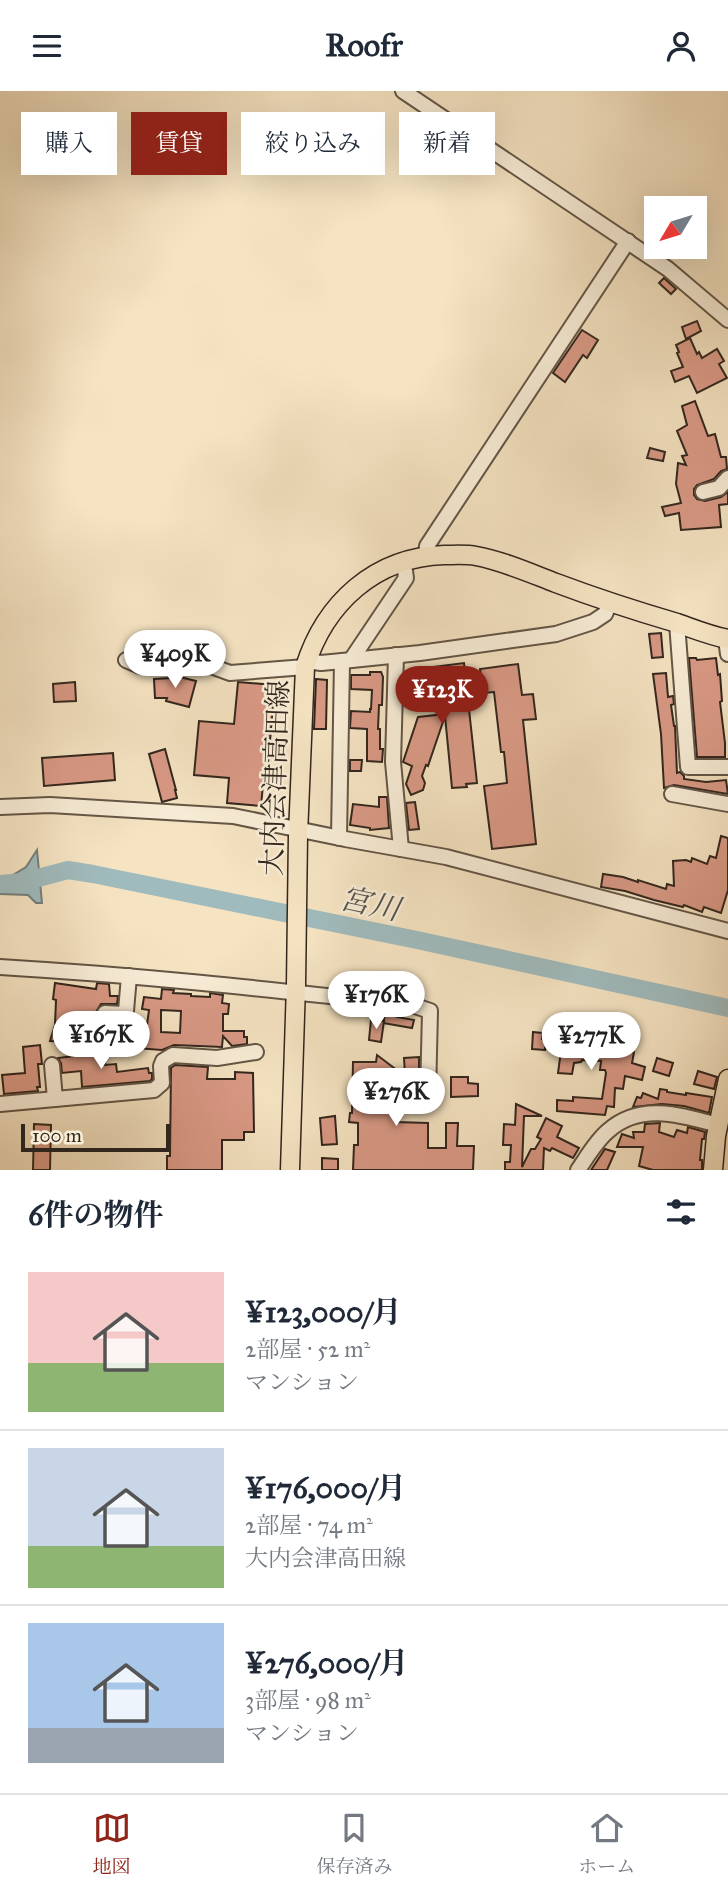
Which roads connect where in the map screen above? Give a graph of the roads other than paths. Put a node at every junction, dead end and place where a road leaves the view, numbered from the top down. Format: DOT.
graph roads {
  1 [pos="403,91"];
  2 [pos="628,241"];
  3 [pos="728,320"];
  4 [pos="728,478"];
  5 [pos="703,492"];
  6 [pos="426,555"];
  7 [pos="401,561"];
  8 [pos="610,603"];
  9 [pos="677,623"];
  10 [pos="727,644"];
  11 [pos="396,656"];
  12 [pos="126,660"];
  13 [pos="347,661"];
  14 [pos="306,664"];
  15 [pos="728,767"];
  16 [pos="672,794"];
  17 [pos="728,804"];
  18 [pos="0,807"];
  19 [pos="298,832"];
  20 [pos="339,838"];
  21 [pos="401,849"];
  22 [pos="728,931"];
  23 [pos="0,967"];
  24 [pos="129,976"];
  25 [pos="296,988"];
  26 [pos="105,1013"];
  27 [pos="256,1052"];
  28 [pos="52,1065"];
  29 [pos="728,1079"];
  30 [pos="428,1095"];
  31 [pos="55,1099"];
  32 [pos="0,1104"];
  33 [pos="718,1125"];
  34 [pos="290,1170"];
  35 [pos="578,1170"];
  36 [pos="713,1170"];
  1 -- 2 [label="street"];
  2 -- 3 [label="street"];
  2 -- 6 [label="street"];
  4 -- 5 [label="street"];
  6 -- 7 [label="main road, 大内会津高田線"];
  6 -- 8 [label="main road, 大内会津高田線"];
  7 -- 13 [label="street"];
  7 -- 14 [label="main road, 大内会津高田線"];
  8 -- 9 [label="main road, 大内会津高田線"];
  8 -- 11 [label="street"];
  9 -- 10 [label="main road, 大内会津高田線"];
  9 -- 15 [label="street"];
  11 -- 13 [label="street"];
  11 -- 21 [label="street"];
  12 -- 14 [label="street"];
  13 -- 14 [label="street"];
  13 -- 20 [label="street"];
  14 -- 19 [label="main road, 大内会津高田線"];
  16 -- 17 [label="street"];
  18 -- 19 [label="street"];
  19 -- 20 [label="street"];
  19 -- 25 [label="main road, 大内会津高田線"];
  20 -- 21 [label="street"];
  21 -- 22 [label="street"];
  23 -- 24 [label="street"];
  24 -- 25 [label="street"];
  24 -- 26 [label="street"];
  25 -- 30 [label="street"];
  25 -- 34 [label="main road, 大内会津高田線"];
  27 -- 31 [label="street"];
  28 -- 31 [label="street"];
  29 -- 33 [label="main road"];
  31 -- 32 [label="street"];
  33 -- 35 [label="street"];
  33 -- 36 [label="main road"];
}
